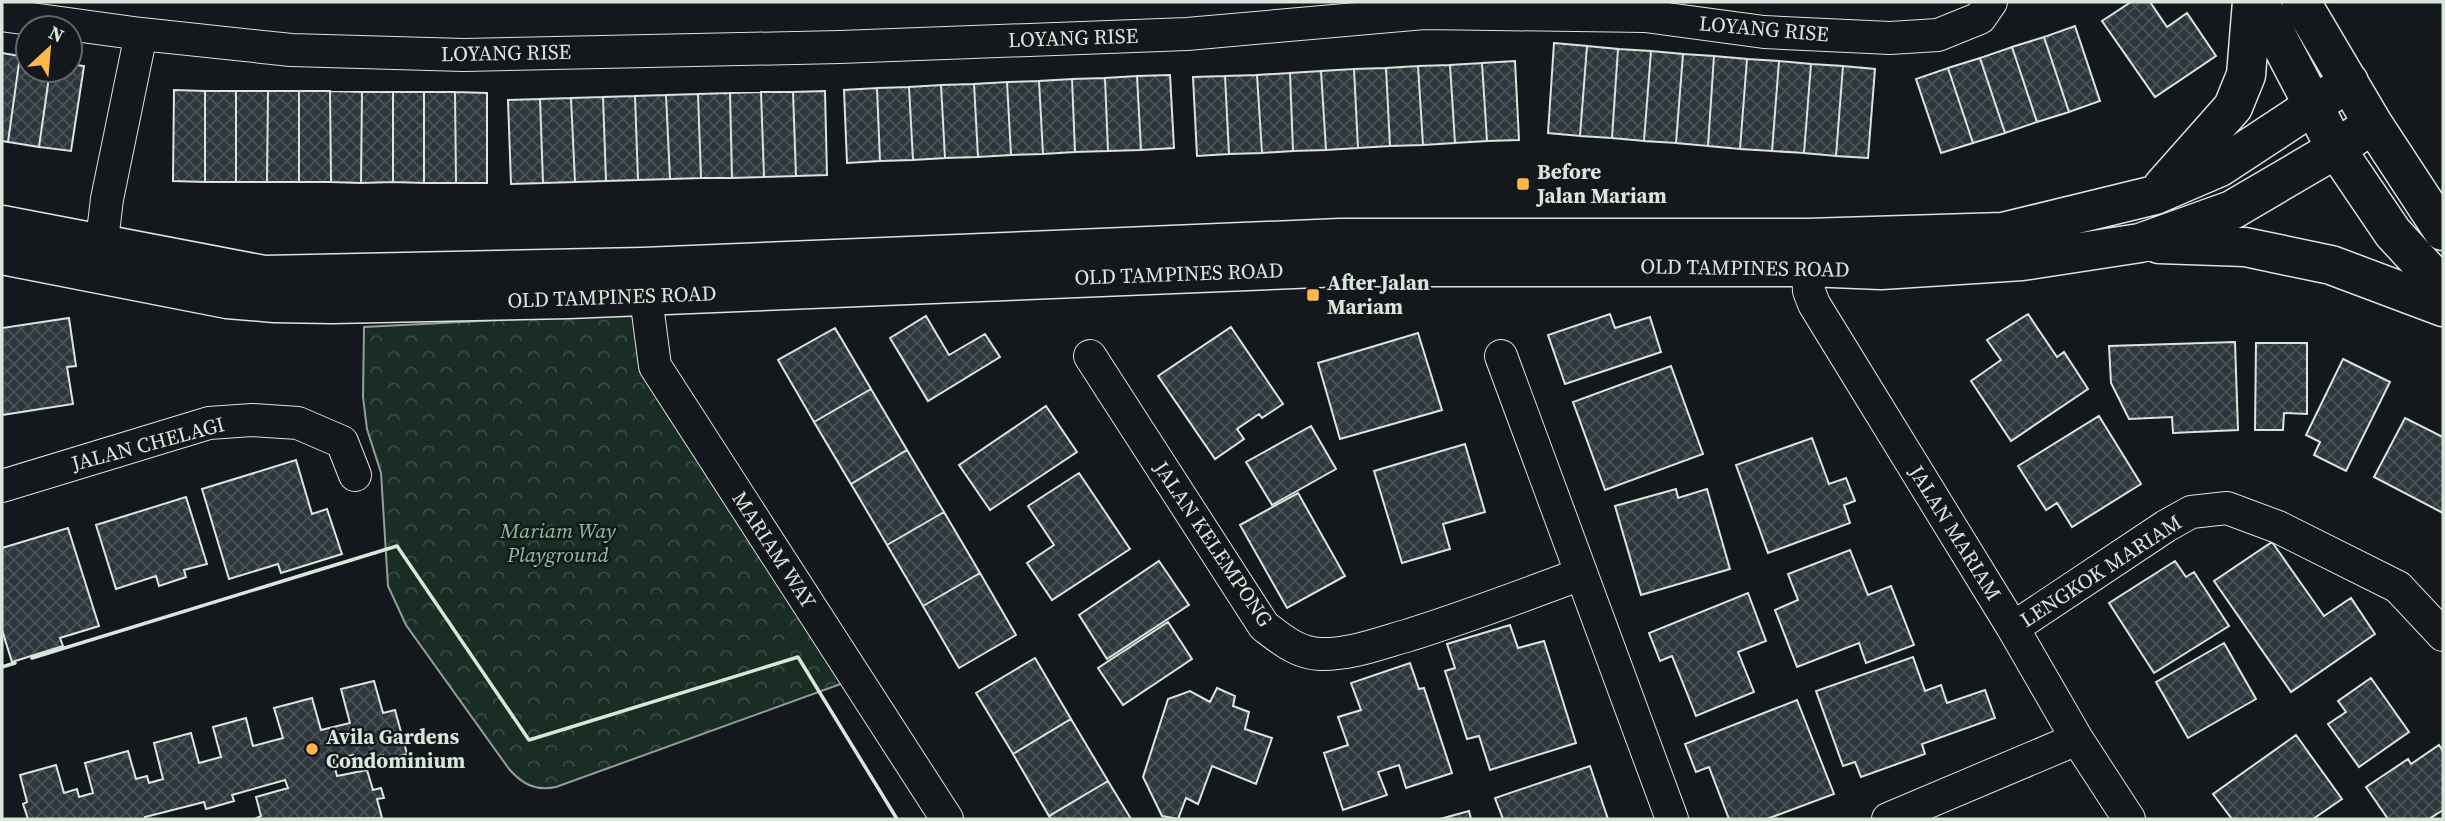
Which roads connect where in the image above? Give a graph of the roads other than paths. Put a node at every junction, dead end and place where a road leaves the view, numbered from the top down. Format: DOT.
graph roads {
  1 [pos="1991,2"];
  2 [pos="2252,2"];
  3 [pos="2259,2"];
  4 [pos="2301,2"];
  5 [pos="1643,9"];
  6 [pos="2,15"];
  7 [pos="141,34"];
  8 [pos="2349,82"];
  9 [pos="2313,107"];
  10 [pos="2372,124"];
  11 [pos="2336,149"];
  12 [pos="2155,195"];
  13 [pos="2,225"];
  14 [pos="2443,231"];
  15 [pos="2140,243"];
  16 [pos="1807,252"];
  17 [pos="2,255"];
  18 [pos="100,259"];
  19 [pos="643,281"];
  20 [pos="2443,287"];
  21 [pos="2443,307"];
  22 [pos="1090,356"];
  23 [pos="1501,356"];
  24 [pos="355,475"];
  25 [pos="2,486"];
  26 [pos="1581,574"];
  27 [pos="2013,628"];
  28 [pos="2443,635"];
  29 [pos="2077,739"];
  30 [pos="947,819"];
  31 [pos="1672,819"];
  32 [pos="1888,819"];
  33 [pos="2129,819"];
  1 -- 5 [label="street, LOYANG RISE"];
  2 -- 12 [label="street"];
  3 -- 9 [label="street"];
  4 -- 8 [label="street"];
  5 -- 7 [label="street, LOYANG RISE"];
  6 -- 7 [label="street, LOYANG RISE"];
  7 -- 18 [label="street"];
  8 -- 9 [label="street, OLD TAMPINES ROAD"];
  8 -- 10 [label="street"];
  9 -- 11 [label="street"];
  9 -- 12 [label="street, OLD TAMPINES ROAD"];
  10 -- 11 [label="street, OLD TAMPINES ROAD"];
  10 -- 14 [label="street"];
  11 -- 15 [label="street, OLD TAMPINES ROAD"];
  11 -- 20 [label="street"];
  12 -- 16 [label="street, OLD TAMPINES ROAD"];
  13 -- 18 [label="street, OLD TAMPINES ROAD"];
  15 -- 16 [label="street, OLD TAMPINES ROAD"];
  15 -- 21 [label="street"];
  16 -- 19 [label="street, OLD TAMPINES ROAD"];
  16 -- 27 [label="street, JALAN MARIAM"];
  17 -- 18 [label="street, OLD TAMPINES ROAD"];
  18 -- 19 [label="street, OLD TAMPINES ROAD"];
  19 -- 30 [label="street, MARIAM WAY"];
  22 -- 26 [label="street, JALAN KELEMPONG"];
  23 -- 26 [label="street"];
  24 -- 25 [label="street, JALAN CHELAGI"];
  26 -- 31 [label="street"];
  27 -- 28 [label="street, LENGKOK MARIAM"];
  27 -- 29 [label="street, JALAN MARIAM"];
  29 -- 32 [label="street"];
  29 -- 33 [label="street, JALAN MARIAM"];
}
